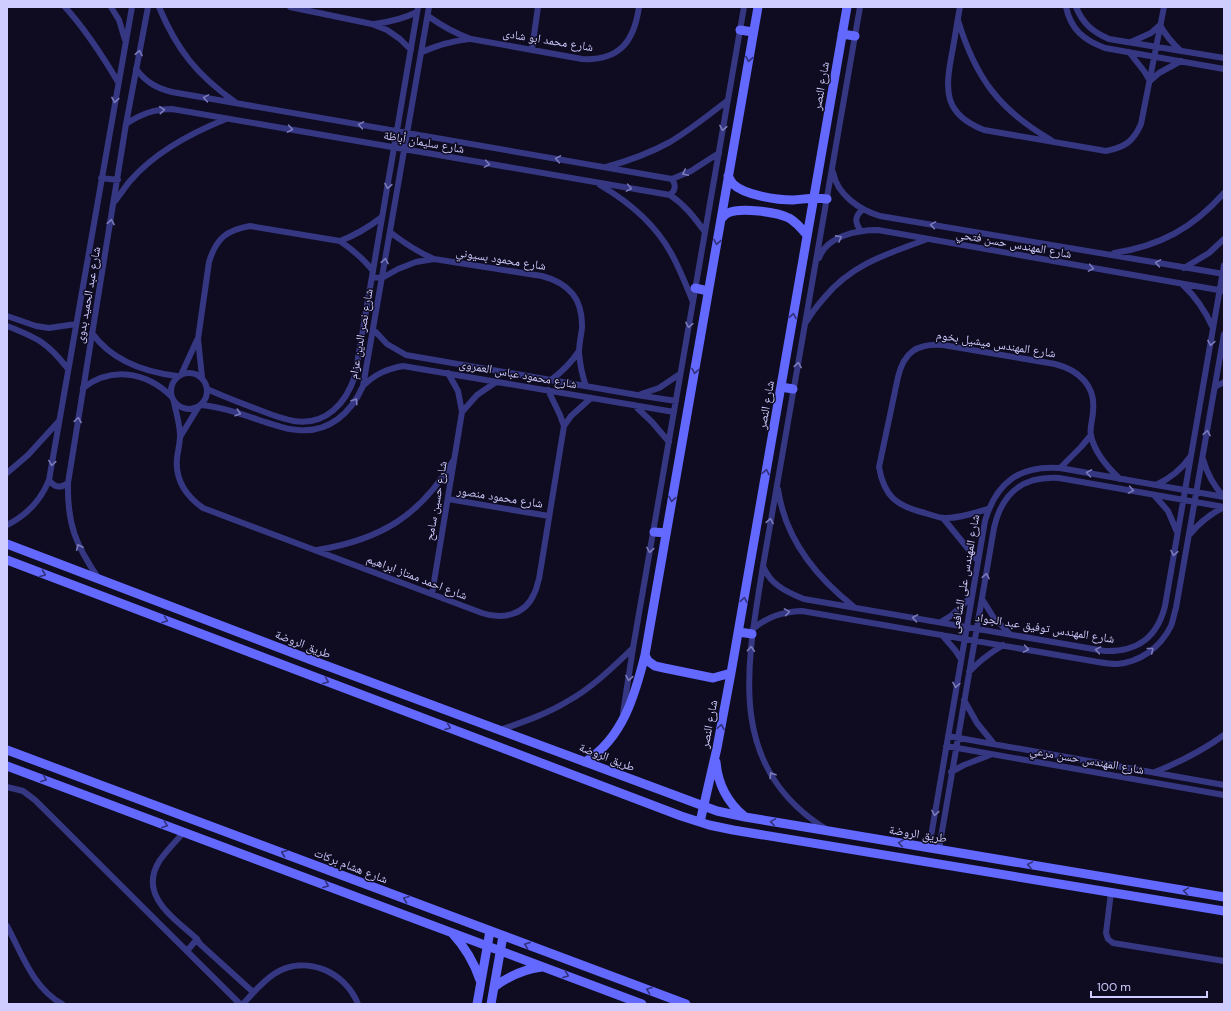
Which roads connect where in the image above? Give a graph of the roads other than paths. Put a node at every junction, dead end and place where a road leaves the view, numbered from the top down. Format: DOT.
graph roads {
  1 [pos="66,7"];
  2 [pos="111,7"];
  3 [pos="132,7"];
  4 [pos="148,7"];
  5 [pos="159,7"];
  6 [pos="290,7"];
  7 [pos="429,7"];
  8 [pos="538,7"];
  9 [pos="639,7"];
  10 [pos="744,7"];
  11 [pos="758,7"];
  12 [pos="847,7"];
  13 [pos="860,7"];
  14 [pos="960,7"];
  15 [pos="1066,7"];
  16 [pos="1076,7"];
  17 [pos="1164,7"];
  18 [pos="418,10"];
  19 [pos="428,16"];
  20 [pos="958,18"];
  21 [pos="372,24"];
  22 [pos="1160,25"];
  23 [pos="740,30"];
  24 [pos="753,32"];
  25 [pos="842,34"];
  26 [pos="855,36"];
  27 [pos="471,39"];
  28 [pos="126,41"];
  29 [pos="1130,42"];
  30 [pos="1156,47"];
  31 [pos="532,49"];
  32 [pos="411,50"];
  33 [pos="422,52"];
  34 [pos="1129,52"];
  35 [pos="1183,52"];
  36 [pos="1155,57"];
  37 [pos="1224,58"];
  38 [pos="1181,61"];
  39 [pos="136,69"];
  40 [pos="1224,69"];
  41 [pos="1150,81"];
  42 [pos="118,82"];
  43 [pos="728,100"];
  44 [pos="236,103"];
  45 [pos="228,119"];
  46 [pos="126,124"];
  47 [pos="397,131"];
  48 [pos="407,133"];
  49 [pos="1056,143"];
  50 [pos="394,148"];
  51 [pos="404,149"];
  52 [pos="719,153"];
  53 [pos="604,167"];
  54 [pos="832,167"];
  55 [pos="728,176"];
  56 [pos="101,178"];
  57 [pos="672,179"];
  58 [pos="118,180"];
  59 [pos="595,183"];
  60 [pos="1224,193"];
  61 [pos="670,195"];
  62 [pos="814,197"];
  63 [pos="827,199"];
  64 [pos="114,202"];
  65 [pos="863,209"];
  66 [pos="382,217"];
  67 [pos="721,219"];
  68 [pos="860,231"];
  69 [pos="390,232"];
  70 [pos="705,232"];
  71 [pos="807,235"];
  72 [pos="1224,239"];
  73 [pos="925,240"];
  74 [pos="340,241"];
  75 [pos="1108,254"];
  76 [pos="434,259"];
  77 [pos="1224,265"];
  78 [pos="815,267"];
  79 [pos="1184,268"];
  80 [pos="372,274"];
  81 [pos="1223,274"];
  82 [pos="382,278"];
  83 [pos="1182,284"];
  84 [pos="695,288"];
  85 [pos="708,291"];
  86 [pos="1222,291"];
  87 [pos="693,302"];
  88 [pos="7,316"];
  89 [pos="76,324"];
  90 [pos="7,326"];
  91 [pos="1213,328"];
  92 [pos="373,329"];
  93 [pos="92,333"];
  94 [pos="803,334"];
  95 [pos="1224,334"];
  96 [pos="198,339"];
  97 [pos="579,351"];
  98 [pos="406,355"];
  99 [pos="403,366"];
  100 [pos="68,369"];
  101 [pos="448,373"];
  102 [pos="680,374"];
  103 [pos="179,376"];
  104 [pos="202,378"];
  105 [pos="551,380"];
  106 [pos="496,382"];
  107 [pos="1224,382"];
  108 [pos="363,386"];
  109 [pos="586,386"];
  110 [pos="781,387"];
  111 [pos="1215,387"];
  112 [pos="83,388"];
  113 [pos="207,389"];
  114 [pos="793,389"];
  115 [pos="548,390"];
  116 [pos="638,395"];
  117 [pos="591,398"];
  118 [pos="173,399"];
  119 [pos="676,401"];
  120 [pos="200,405"];
  121 [pos="634,405"];
  122 [pos="462,412"];
  123 [pos="674,412"];
  124 [pos="59,421"];
  125 [pos="564,426"];
  126 [pos="1090,435"];
  127 [pos="180,437"];
  128 [pos="669,442"];
  129 [pos="1191,456"];
  130 [pos="1202,457"];
  131 [pos="455,458"];
  132 [pos="1060,468"];
  133 [pos="7,472"];
  134 [pos="1120,479"];
  135 [pos="49,480"];
  136 [pos="68,483"];
  137 [pos="777,483"];
  138 [pos="1156,485"];
  139 [pos="1185,490"];
  140 [pos="1196,492"];
  141 [pos="1154,495"];
  142 [pos="1224,497"];
  143 [pos="448,499"];
  144 [pos="1183,500"];
  145 [pos="1194,502"];
  146 [pos="1224,507"];
  147 [pos="988,509"];
  148 [pos="549,516"];
  149 [pos="943,518"];
  150 [pos="7,525"];
  151 [pos="654,532"];
  152 [pos="666,533"];
  153 [pos="1177,534"];
  154 [pos="1189,535"];
  155 [pos="7,544"];
  156 [pos="316,550"];
  157 [pos="7,560"];
  158 [pos="978,561"];
  159 [pos="763,566"];
  160 [pos="100,580"];
  161 [pos="432,594"];
  162 [pos="972,596"];
  163 [pos="982,599"];
  164 [pos="854,607"];
  165 [pos="940,622"];
  166 [pos="966,627"];
  167 [pos="976,629"];
  168 [pos="753,631"];
  169 [pos="739,632"];
  170 [pos="942,635"];
  171 [pos="1011,635"];
  172 [pos="964,639"];
  173 [pos="974,640"];
  174 [pos="1003,645"];
  175 [pos="633,648"];
  176 [pos="285,649"];
  177 [pos="645,655"];
  178 [pos="961,659"];
  179 [pos="314,661"];
  180 [pos="281,664"];
  181 [pos="969,672"];
  182 [pos="731,673"];
  183 [pos="309,675"];
  184 [pos="964,700"];
  185 [pos="622,723"];
  186 [pos="499,730"];
  187 [pos="1224,735"];
  188 [pos="948,736"];
  189 [pos="958,738"];
  190 [pos="994,744"];
  191 [pos="946,746"];
  192 [pos="716,748"];
  193 [pos="956,748"];
  194 [pos="7,750"];
  195 [pos="993,755"];
  196 [pos="585,762"];
  197 [pos="7,766"];
  198 [pos="951,772"];
  199 [pos="1155,772"];
  200 [pos="629,779"];
  201 [pos="1224,779"];
  202 [pos="1221,784"];
  203 [pos="7,787"];
  204 [pos="624,794"];
  205 [pos="1224,795"];
  206 [pos="704,807"];
  207 [pos="745,817"];
  208 [pos="700,822"];
  209 [pos="829,831"];
  210 [pos="184,832"];
  211 [pos="239,836"];
  212 [pos="929,848"];
  213 [pos="939,849"];
  214 [pos="234,850"];
  215 [pos="1051,868"];
  216 [pos="1086,874"];
  217 [pos="1050,882"];
  218 [pos="1084,888"];
  219 [pos="1111,892"];
  220 [pos="1224,897"];
  221 [pos="1224,911"];
  222 [pos="7,926"];
  223 [pos="490,931"];
  224 [pos="451,932"];
  225 [pos="503,936"];
  226 [pos="197,939"];
  227 [pos="487,946"];
  228 [pos="187,950"];
  229 [pos="501,951"];
  230 [pos="1224,961"];
  231 [pos="543,967"];
  232 [pos="480,983"];
  233 [pos="494,987"];
  234 [pos="254,992"];
  235 [pos="62,1004"];
  236 [pos="242,1004"];
  237 [pos="358,1004"];
  238 [pos="477,1004"];
  239 [pos="491,1004"];
  240 [pos="642,1004"];
  241 [pos="686,1004"];
  1 -- 42 [label="street"];
  2 -- 28 [label="street"];
  3 -- 28 [label="street, شارع عبد الحميد بدوى"];
  39 -- 4 [label="street, شارع عبد الحميد بدوى, one-way"];
  5 -- 44 [label="street"];
  6 -- 21 [label="street"];
  7 -- 19 [label="street, شارع نصر الدين عزام"];
  8 -- 31 [label="street"];
  9 -- 31 [label="street, شارع محمد ابو شادى"];
  10 -- 23 [label="street"];
  11 -- 24 [label="street"];
  12 -- 25 [label="street, شارع النصر"];
  13 -- 26 [label="street"];
  14 -- 20 [label="street"];
  15 -- 34 [label="street"];
  16 -- 29 [label="street"];
  17 -- 22 [label="street"];
  18 -- 21 [label="street"];
  18 -- 32 [label="street, شارع نصر الدين عزام"];
  19 -- 27 [label="street, شارع محمد ابو شادى"];
  19 -- 33 [label="street, شارع نصر الدين عزام"];
  20 -- 49 [label="street"];
  20 -- 49 [label="street"];
  21 -- 32 [label="street"];
  22 -- 29 [label="street"];
  22 -- 30 [label="street"];
  22 -- 35 [label="street"];
  23 -- 24 [label="street"];
  23 -- 43 [label="street"];
  24 -- 55 [label="street, one-way"];
  25 -- 26 [label="street"];
  25 -- 62 [label="street, شارع النصر"];
  26 -- 54 [label="street"];
  27 -- 31 [label="street, شارع محمد ابو شادى"];
  27 -- 33 [label="street, شارع محمد ابو شادى"];
  28 -- 42 [label="street, شارع عبد الحميد بدوى"];
  29 -- 30 [label="street"];
  30 -- 35 [label="street"];
  30 -- 36 [label="street"];
  32 -- 47 [label="street, شارع نصر الدين عزام"];
  33 -- 48 [label="street, شارع نصر الدين عزام"];
  34 -- 36 [label="street"];
  34 -- 41 [label="street"];
  35 -- 37 [label="street"];
  36 -- 38 [label="street"];
  36 -- 41 [label="street"];
  38 -- 40 [label="street"];
  38 -- 41 [label="street"];
  44 -- 39 [label="street, شارع سليمان أباظة, one-way"];
  39 -- 46 [label="street, شارع عبد الحميد بدوى"];
  41 -- 49 [label="street"];
  42 -- 56 [label="street, شارع عبد الحميد بدوى, one-way"];
  43 -- 52 [label="street, one-way"];
  43 -- 53 [label="street"];
  47 -- 44 [label="street, شارع سليمان أباظة, one-way"];
  46 -- 45 [label="street, شارع سليمان أباظة, one-way"];
  45 -- 50 [label="street, شارع سليمان أباظة, one-way"];
  45 -- 64 [label="street"];
  46 -- 58 [label="street, شارع عبد الحميد بدوى"];
  47 -- 48 [label="street, شارع سليمان أباظة"];
  47 -- 50 [label="street, شارع نصر الدين عزام"];
  48 -- 51 [label="street, شارع نصر الدين عزام"];
  53 -- 48 [label="street, شارع سليمان أباظة, one-way"];
  50 -- 51 [label="street, شارع سليمان أباظة"];
  50 -- 66 [label="street, شارع نصر الدين عزام, one-way"];
  51 -- 59 [label="street, شارع سليمان أباظة, one-way"];
  51 -- 69 [label="street, شارع نصر الدين عزام"];
  52 -- 57 [label="street, one-way"];
  52 -- 70 [label="street"];
  53 -- 57 [label="street, شارع سليمان أباظة"];
  54 -- 63 [label="street"];
  54 -- 65 [label="street, شارع المهندس حسن فتحي"];
  55 -- 62 [label="street"];
  55 -- 67 [label="street"];
  56 -- 58 [label="street"];
  56 -- 89 [label="street, شارع عبد الحميد بدوى"];
  57 -- 61 [label="street"];
  58 -- 64 [label="street, شارع عبد الحميد بدوى"];
  59 -- 61 [label="street, شارع سليمان أباظة, one-way"];
  59 -- 87 [label="street"];
  60 -- 75 [label="street"];
  61 -- 70 [label="street, شارع سليمان أباظة"];
  62 -- 63 [label="street"];
  62 -- 71 [label="street, شارع النصر"];
  63 -- 78 [label="street"];
  93 -- 64 [label="street, شارع عبد الحميد بدوى, one-way"];
  65 -- 68 [label="street"];
  75 -- 65 [label="street, شارع المهندس حسن فتحي, one-way"];
  66 -- 74 [label="street"];
  66 -- 80 [label="street, شارع نصر الدين عزام"];
  67 -- 71 [label="street"];
  67 -- 85 [label="street, one-way"];
  68 -- 73 [label="street, شارع المهندس حسن فتحي"];
  78 -- 68 [label="street, شارع المهندس حسن فتحي, one-way"];
  69 -- 76 [label="street, شارع محمود بسيوني"];
  82 -- 69 [label="street, شارع نصر الدين عزام, one-way"];
  70 -- 84 [label="street"];
  110 -- 71 [label="street, شارع النصر, one-way"];
  72 -- 79 [label="street"];
  73 -- 83 [label="street, شارع المهندس حسن فتحي, one-way"];
  73 -- 94 [label="street"];
  74 -- 80 [label="street"];
  74 -- 96 [label="street"];
  79 -- 75 [label="street, شارع المهندس حسن فتحي, one-way"];
  76 -- 82 [label="street, شارع محمود بسيوني"];
  76 -- 97 [label="street, شارع محمود بسيوني"];
  77 -- 81 [label="street, شارع المهندس توفيق عبد الجواد"];
  78 -- 94 [label="street"];
  79 -- 81 [label="street, شارع المهندس حسن فتحي"];
  80 -- 82 [label="street"];
  80 -- 113 [label="street, شارع نصر الدين عزام"];
  81 -- 86 [label="street, شارع المهندس توفيق عبد الجواد"];
  82 -- 92 [label="street, شارع نصر الدين عزام"];
  83 -- 86 [label="street, شارع المهندس حسن فتحي"];
  83 -- 91 [label="street"];
  84 -- 85 [label="street"];
  84 -- 87 [label="street"];
  85 -- 152 [label="street, one-way"];
  86 -- 91 [label="street, شارع المهندس توفيق عبد الجواد"];
  87 -- 102 [label="street, one-way"];
  88 -- 89 [label="street"];
  89 -- 100 [label="street, شارع عبد الحميد بدوى"];
  90 -- 100 [label="street"];
  91 -- 129 [label="street, شارع المهندس توفيق عبد الجواد, one-way"];
  92 -- 98 [label="street, شارع محمود عباس العمروى"];
  92 -- 108 [label="street, شارع نصر الدين عزام"];
  93 -- 103 [label="street"];
  93 -- 112 [label="street, شارع عبد الحميد بدوى"];
  114 -- 94 [label="street, one-way"];
  95 -- 111 [label="street, شارع المهندس توفيق عبد الجواد"];
  96 -- 103 [label="street"];
  96 -- 104 [label="street"];
  97 -- 105 [label="street"];
  97 -- 109 [label="street, شارع محمود بسيوني"];
  98 -- 99 [label="street"];
  98 -- 105 [label="street, شارع محمود عباس العمروى"];
  99 -- 101 [label="street, شارع محمود عباس العمروى"];
  99 -- 108 [label="street, شارع محمود عباس العمروى"];
  100 -- 124 [label="street, شارع عبد الحميد بدوى"];
  101 -- 106 [label="street, شارع محمود عباس العمروى"];
  101 -- 122 [label="street, شارع حسين سامح"];
  102 -- 116 [label="street"];
  102 -- 119 [label="street"];
  103 -- 104 [label="street"];
  103 -- 118 [label="street"];
  104 -- 113 [label="street"];
  105 -- 109 [label="street, شارع محمود عباس العمروى"];
  106 -- 115 [label="street, شارع محمود عباس العمروى"];
  106 -- 122 [label="street"];
  107 -- 111 [label="street"];
  120 -- 108 [label="street, شارع نصر الدين عزام, one-way"];
  109 -- 116 [label="street, شارع محمود عباس العمروى"];
  110 -- 114 [label="street"];
  169 -- 110 [label="street, شارع النصر, one-way"];
  130 -- 111 [label="street, شارع المهندس توفيق عبد الجواد, one-way"];
  112 -- 118 [label="street"];
  136 -- 112 [label="street, شارع عبد الحميد بدوى, one-way"];
  113 -- 120 [label="street"];
  114 -- 137 [label="street"];
  115 -- 117 [label="street, شارع محمود عباس العمروى"];
  115 -- 125 [label="street"];
  116 -- 119 [label="street, شارع محمود عباس العمروى"];
  117 -- 121 [label="street, شارع محمود عباس العمروى"];
  117 -- 125 [label="street"];
  118 -- 120 [label="street"];
  118 -- 127 [label="street, شارع احمد ممتاز ابراهيم"];
  119 -- 123 [label="street"];
  120 -- 127 [label="street, شارع احمد ممتاز ابراهيم"];
  121 -- 123 [label="street, شارع محمود عباس العمروى"];
  121 -- 128 [label="street"];
  122 -- 131 [label="street, شارع حسين سامح"];
  123 -- 128 [label="street"];
  124 -- 133 [label="street"];
  124 -- 135 [label="street, شارع عبد الحميد بدوى, one-way"];
  125 -- 148 [label="street, شارع احمد ممتاز ابراهيم"];
  126 -- 132 [label="street"];
  126 -- 134 [label="street"];
  126 -- 149 [label="street, شارع المهندس ميشيل بخوم"];
  127 -- 156 [label="street, شارع احمد ممتاز ابراهيم"];
  128 -- 151 [label="street"];
  129 -- 138 [label="street"];
  129 -- 139 [label="street, شارع المهندس توفيق عبد الجواد"];
  130 -- 140 [label="street, شارع المهندس توفيق عبد الجواد"];
  130 -- 142 [label="street"];
  131 -- 143 [label="street, شارع حسين سامح"];
  131 -- 156 [label="street"];
  134 -- 132 [label="street, شارع المهندس على الشافعى, one-way"];
  132 -- 147 [label="street, شارع المهندس على الشافعى"];
  134 -- 138 [label="street, شارع المهندس على الشافعى"];
  135 -- 136 [label="street"];
  135 -- 150 [label="street, شارع عبد الحميد بدوى"];
  160 -- 136 [label="street, شارع عبد الحميد بدوى, one-way"];
  159 -- 137 [label="street, one-way"];
  137 -- 164 [label="street"];
  138 -- 139 [label="street, شارع المهندس على الشافعى"];
  139 -- 140 [label="street, شارع المهندس على الشافعى"];
  139 -- 144 [label="street, شارع المهندس توفيق عبد الجواد"];
  140 -- 142 [label="street, شارع المهندس على الشافعى"];
  140 -- 145 [label="street, شارع المهندس توفيق عبد الجواد"];
  141 -- 144 [label="street, شارع المهندس على الشافعى"];
  141 -- 153 [label="street"];
  163 -- 141 [label="street, شارع المهندس على الشافعى, one-way"];
  143 -- 148 [label="street, شارع محمود منصور"];
  143 -- 161 [label="street, شارع حسين سامح"];
  144 -- 145 [label="street, شارع المهندس على الشافعى"];
  144 -- 153 [label="street, شارع المهندس توفيق عبد الجواد"];
  145 -- 146 [label="street, شارع المهندس على الشافعى"];
  145 -- 154 [label="street, شارع المهندس توفيق عبد الجواد"];
  146 -- 154 [label="street"];
  147 -- 149 [label="street, شارع المهندس ميشيل بخوم"];
  147 -- 158 [label="street, شارع المهندس على الشافعى"];
  148 -- 161 [label="street, شارع احمد ممتاز ابراهيم"];
  149 -- 158 [label="street"];
  151 -- 152 [label="street"];
  151 -- 175 [label="street, one-way"];
  152 -- 177 [label="street"];
  153 -- 171 [label="street, شارع المهندس توفيق عبد الجواد, one-way"];
  174 -- 154 [label="street, شارع المهندس توفيق عبد الجواد, one-way"];
  155 -- 160 [label="street, طريق الروضة"];
  156 -- 161 [label="street, شارع احمد ممتاز ابراهيم"];
  157 -- 180 [label="street, one-way"];
  158 -- 162 [label="street, شارع المهندس على الشافعى"];
  159 -- 164 [label="street, شارع المهندس توفيق عبد الجواد"];
  159 -- 168 [label="street"];
  160 -- 176 [label="street, طريق الروضة"];
  162 -- 165 [label="street"];
  162 -- 166 [label="street, شارع المهندس على الشافعى"];
  163 -- 167 [label="street, شارع المهندس على الشافعى"];
  163 -- 171 [label="street"];
  165 -- 164 [label="street, شارع المهندس توفيق عبد الجواد, one-way"];
  165 -- 166 [label="street, شارع المهندس توفيق عبد الجواد"];
  166 -- 167 [label="street, شارع المهندس توفيق عبد الجواد"];
  166 -- 172 [label="street, شارع المهندس على الشافعى"];
  167 -- 171 [label="street, شارع المهندس توفيق عبد الجواد"];
  167 -- 173 [label="street, شارع المهندس على الشافعى"];
  168 -- 169 [label="street"];
  168 -- 170 [label="street, شارع المهندس توفيق عبد الجواد, one-way"];
  209 -- 168 [label="street, one-way"];
  169 -- 182 [label="street, شارع النصر"];
  170 -- 172 [label="street, شارع المهندس توفيق عبد الجواد"];
  170 -- 178 [label="street"];
  172 -- 173 [label="street, شارع المهندس توفيق عبد الجواد"];
  172 -- 178 [label="street, شارع المهندس على الشافعى"];
  173 -- 174 [label="street, شارع المهندس توفيق عبد الجواد"];
  173 -- 181 [label="street, شارع المهندس على الشافعى"];
  174 -- 181 [label="street"];
  175 -- 185 [label="street, one-way"];
  175 -- 186 [label="street"];
  176 -- 179 [label="street, طريق الروضة"];
  176 -- 180 [label="street"];
  177 -- 182 [label="street"];
  177 -- 185 [label="street"];
  178 -- 188 [label="street, شارع المهندس على الشافعى, one-way"];
  179 -- 183 [label="street"];
  179 -- 186 [label="street, طريق الروضة"];
  180 -- 183 [label="street"];
  181 -- 184 [label="street, شارع المهندس على الشافعى"];
  192 -- 182 [label="street, شارع النصر, one-way"];
  183 -- 204 [label="street, one-way"];
  184 -- 189 [label="street, شارع المهندس على الشافعى"];
  184 -- 190 [label="street"];
  185 -- 196 [label="street"];
  186 -- 196 [label="street, طريق الروضة"];
  187 -- 199 [label="street"];
  188 -- 189 [label="street, شارع المهندس حسن مرعي"];
  188 -- 191 [label="street, شارع المهندس على الشافعى"];
  189 -- 190 [label="street, شارع المهندس حسن مرعي"];
  189 -- 193 [label="street, شارع المهندس على الشافعى"];
  190 -- 199 [label="street, شارع المهندس حسن مرعي"];
  191 -- 193 [label="street, شارع المهندس حسن مرعي"];
  191 -- 212 [label="street, شارع المهندس على الشافعى, one-way"];
  192 -- 206 [label="street, شارع النصر"];
  192 -- 207 [label="street"];
  193 -- 195 [label="street, شارع المهندس حسن مرعي"];
  193 -- 198 [label="street, شارع المهندس على الشافعى"];
  194 -- 211 [label="street, شارع هشام بركات"];
  195 -- 198 [label="street"];
  195 -- 205 [label="street, شارع المهندس حسن مرعي"];
  196 -- 200 [label="street, طريق الروضة"];
  197 -- 210 [label="street, one-way"];
  198 -- 213 [label="street, شارع المهندس على الشافعى"];
  199 -- 202 [label="street, شارع المهندس حسن مرعي"];
  200 -- 204 [label="street"];
  200 -- 206 [label="street, طريق الروضة"];
  201 -- 202 [label="street"];
  203 -- 228 [label="street"];
  204 -- 208 [label="street"];
  206 -- 207 [label="street, طريق الروضة"];
  206 -- 208 [label="street, شارع النصر"];
  209 -- 207 [label="street, طريق الروضة, one-way"];
  208 -- 217 [label="street"];
  212 -- 209 [label="street, طريق الروضة, one-way"];
  210 -- 214 [label="street"];
  210 -- 226 [label="street"];
  211 -- 214 [label="street"];
  223 -- 211 [label="street, شارع هشام بركات, one-way"];
  212 -- 213 [label="street, طريق الروضة"];
  215 -- 213 [label="street, طريق الروضة, one-way"];
  214 -- 224 [label="street, one-way"];
  215 -- 216 [label="street, طريق الروضة"];
  215 -- 217 [label="street"];
  216 -- 218 [label="street"];
  220 -- 216 [label="street, طريق الروضة, one-way"];
  217 -- 218 [label="street"];
  218 -- 219 [label="street"];
  219 -- 221 [label="street"];
  219 -- 230 [label="street"];
  222 -- 235 [label="street"];
  223 -- 225 [label="street, شارع هشام بركات"];
  223 -- 227 [label="street"];
  224 -- 227 [label="street"];
  224 -- 232 [label="street"];
  225 -- 229 [label="street"];
  241 -- 225 [label="street, شارع هشام بركات, one-way"];
  226 -- 228 [label="street"];
  226 -- 234 [label="street"];
  227 -- 229 [label="street"];
  227 -- 232 [label="street"];
  228 -- 236 [label="street"];
  229 -- 231 [label="street"];
  229 -- 233 [label="street"];
  231 -- 233 [label="street"];
  231 -- 240 [label="street, one-way"];
  232 -- 238 [label="street"];
  233 -- 239 [label="street"];
  234 -- 236 [label="street"];
  234 -- 237 [label="street"];
}
